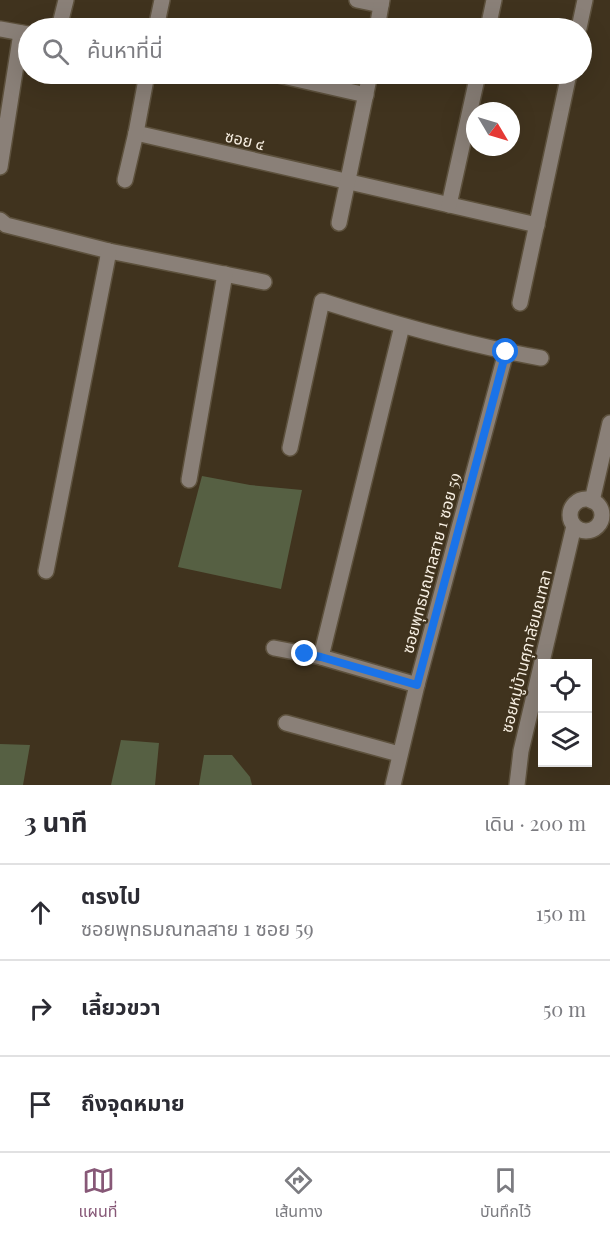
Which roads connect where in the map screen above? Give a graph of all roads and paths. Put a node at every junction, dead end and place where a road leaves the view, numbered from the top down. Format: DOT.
graph roads {
  1 [pos="66,0"];
  2 [pos="162,0"];
  3 [pos="357,0"];
  4 [pos="494,0"];
  5 [pos="585,0"];
  6 [pos="381,3"];
  7 [pos="62,18"];
  8 [pos="158,18"];
  9 [pos="379,18"];
  10 [pos="490,18"];
  11 [pos="581,18"];
  12 [pos="0,29"];
  13 [pos="18,33"];
  14 [pos="18,72"];
  15 [pos="145,84"];
  16 [pos="318,84"];
  17 [pos="368,84"];
  18 [pos="476,84"];
  19 [pos="567,84"];
  20 [pos="366,95"];
  21 [pos="136,133"];
  22 [pos="0,168"];
  23 [pos="124,180"];
  24 [pos="347,181"];
  25 [pos="449,205"];
  26 [pos="0,220"];
  27 [pos="339,223"];
  28 [pos="537,225"];
  29 [pos="109,251"];
  30 [pos="225,274"];
  31 [pos="264,282"];
  32 [pos="520,303"];
  33 [pos="402,326"];
  34 [pos="506,352"];
  35 [pos="541,358"];
  36 [pos="610,423"];
  37 [pos="290,448"];
  38 [pos="189,480"];
  39 [pos="592,501"];
  40 [pos="605,522"];
  41 [pos="574,526"];
  42 [pos="46,571"];
  43 [pos="274,648"];
  44 [pos="321,657"];
  45 [pos="417,685"];
  46 [pos="286,723"];
  47 [pos="399,754"];
  48 [pos="393,785"];
  49 [pos="516,785"];
  1 -- 7 [label="street"];
  2 -- 8 [label="street"];
  3 -- 6 [label="street"];
  4 -- 10 [label="street"];
  5 -- 11 [label="street"];
  6 -- 9 [label="street"];
  12 -- 13 [label="street"];
  14 -- 22 [label="street"];
  15 -- 21 [label="street"];
  16 -- 20 [label="street"];
  17 -- 20 [label="street"];
  18 -- 25 [label="street"];
  19 -- 28 [label="street"];
  20 -- 24 [label="street"];
  21 -- 23 [label="street"];
  21 -- 24 [label="street, ซอย ๔"];
  24 -- 25 [label="street, ซอย ๔"];
  24 -- 27 [label="street"];
  25 -- 28 [label="street, ซอย ๔"];
  26 -- 29 [label="street"];
  28 -- 32 [label="street"];
  29 -- 30 [label="street"];
  29 -- 42 [label="street"];
  30 -- 31 [label="street"];
  30 -- 38 [label="street"];
  33 -- 34 [label="street"];
  33 -- 37 [label="street"];
  33 -- 44 [label="street"];
  34 -- 35 [label="street"];
  34 -- 45 [label="street, ซอยพุทธมณฑลสาย 1 ซอย 59"];
  36 -- 39 [label="street"];
  39 -- 40 [label="street"];
  39 -- 41 [label="street, ซอยหมู่บ้านศุภาลัยมณฑลา"];
  40 -- 41 [label="street"];
  41 -- 49 [label="street, ซอยหมู่บ้านศุภาลัยมณฑลา"];
  43 -- 44 [label="street"];
  44 -- 45 [label="street"];
  45 -- 47 [label="street, ซอยพุทธมณฑลสาย 1 ซอย 59"];
  46 -- 47 [label="street"];
  47 -- 48 [label="street, ซอยพุทธมณฑลสาย 1 ซอย 59"];
}
